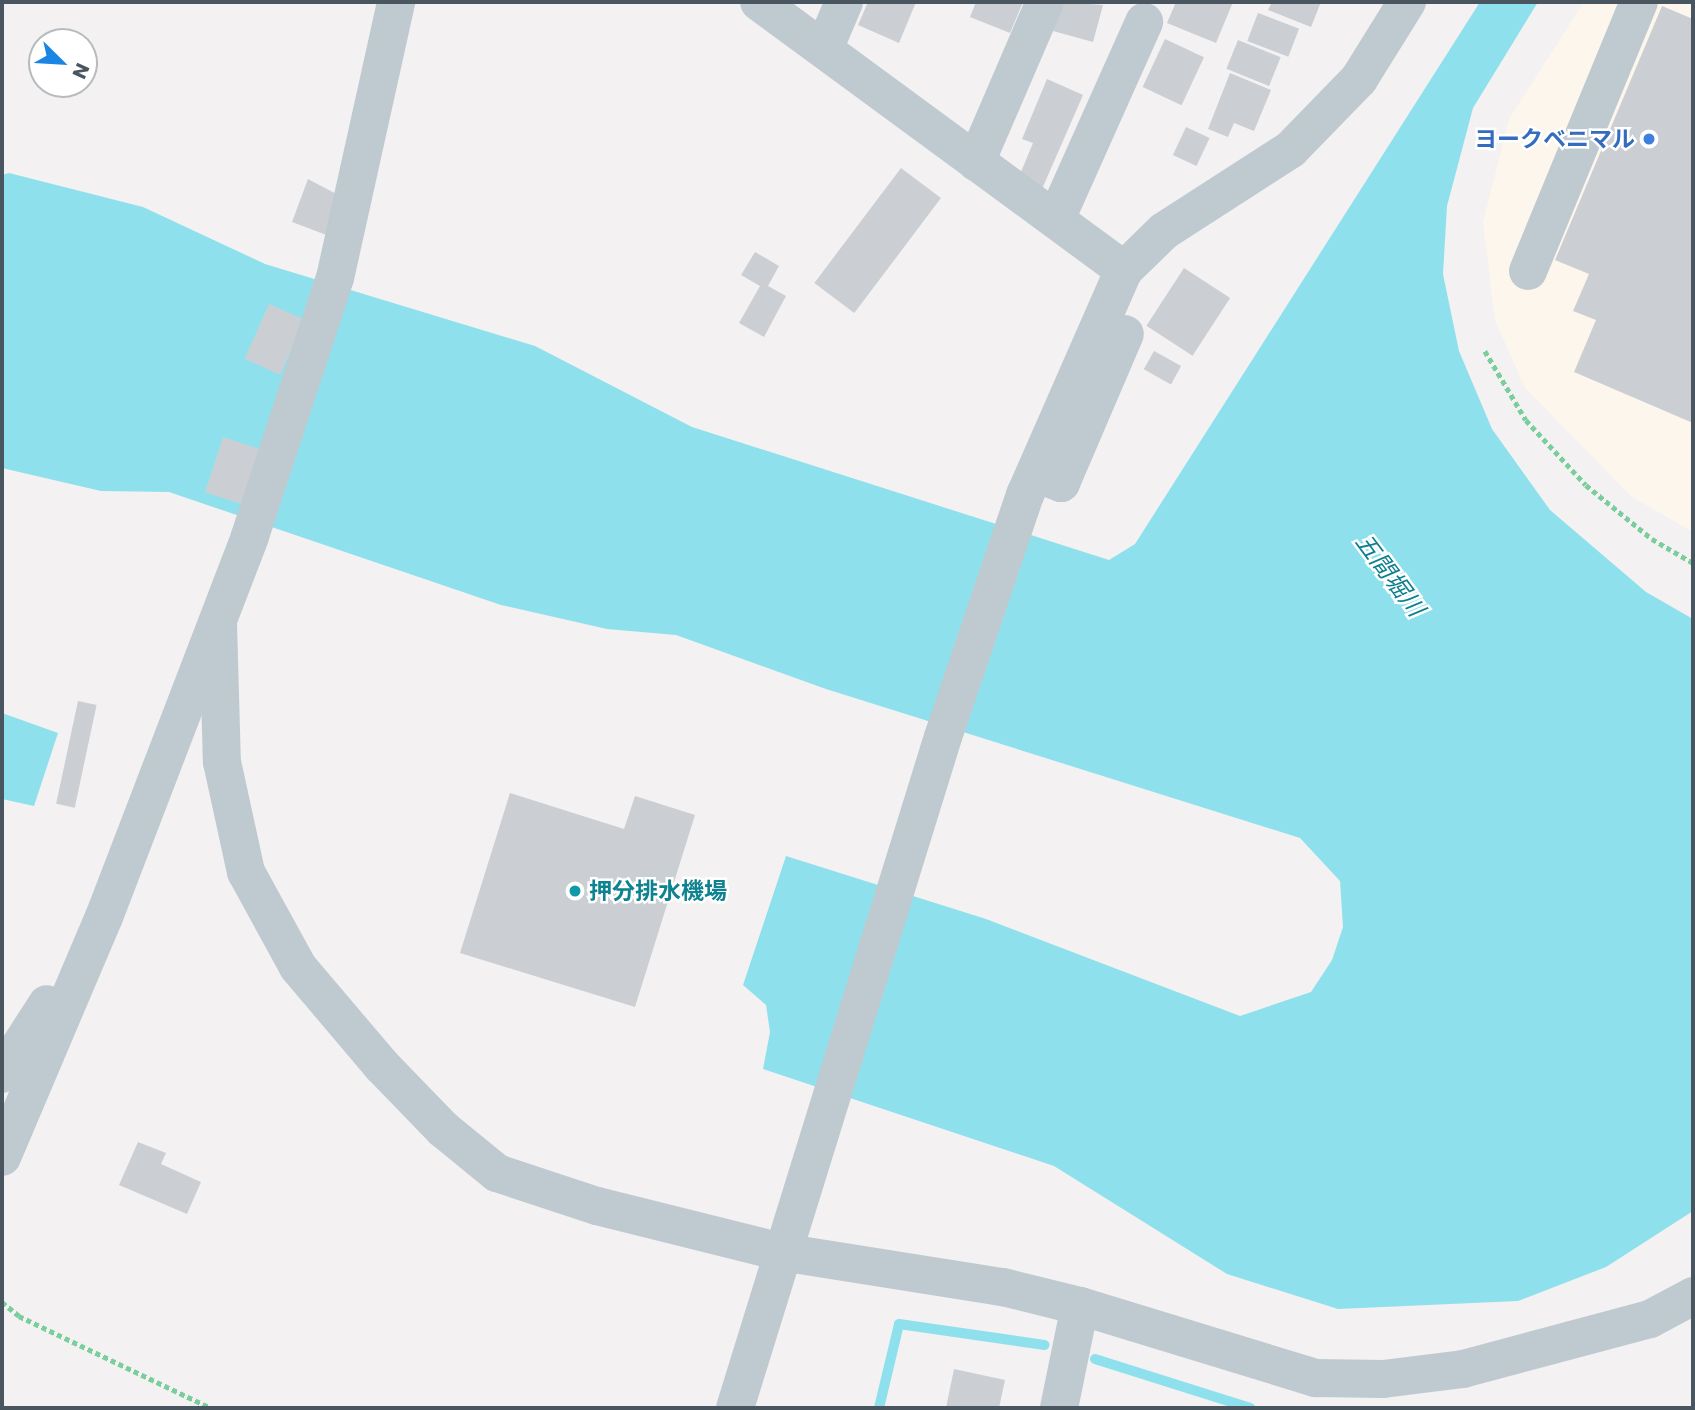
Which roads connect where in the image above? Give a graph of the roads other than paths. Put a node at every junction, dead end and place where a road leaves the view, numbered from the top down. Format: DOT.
graph roads {
  1 [pos="396,2"];
  2 [pos="759,2"];
  3 [pos="844,2"];
  4 [pos="1045,2"];
  5 [pos="1407,2"];
  6 [pos="1639,2"];
  7 [pos="1144,22"];
  8 [pos="824,49"];
  9 [pos="976,162"];
  10 [pos="1056,219"];
  11 [pos="1124,270"];
  12 [pos="1528,271"];
  13 [pos="1125,334"];
  14 [pos="1030,484"];
  15 [pos="218,624"];
  16 [pos="104,917"];
  17 [pos="2,1074"];
  18 [pos="2,1157"];
  19 [pos="785,1239"];
  20 [pos="1693,1296"];
  21 [pos="1080,1306"];
  22 [pos="735,1408"];
  23 [pos="1059,1408"];
  1 -- 15 [label="street"];
  2 -- 8 [label="street"];
  3 -- 8 [label="street"];
  4 -- 9 [label="street"];
  5 -- 11 [label="street"];
  6 -- 12 [label="street"];
  7 -- 10 [label="street"];
  8 -- 9 [label="street"];
  9 -- 10 [label="street"];
  10 -- 11 [label="street"];
  11 -- 14 [label="street"];
  13 -- 14 [label="street"];
  14 -- 19 [label="street"];
  15 -- 16 [label="street"];
  15 -- 19 [label="street"];
  16 -- 17 [label="street"];
  16 -- 18 [label="street"];
  19 -- 21 [label="street"];
  19 -- 22 [label="street"];
  20 -- 21 [label="street"];
  21 -- 23 [label="street"];
}
